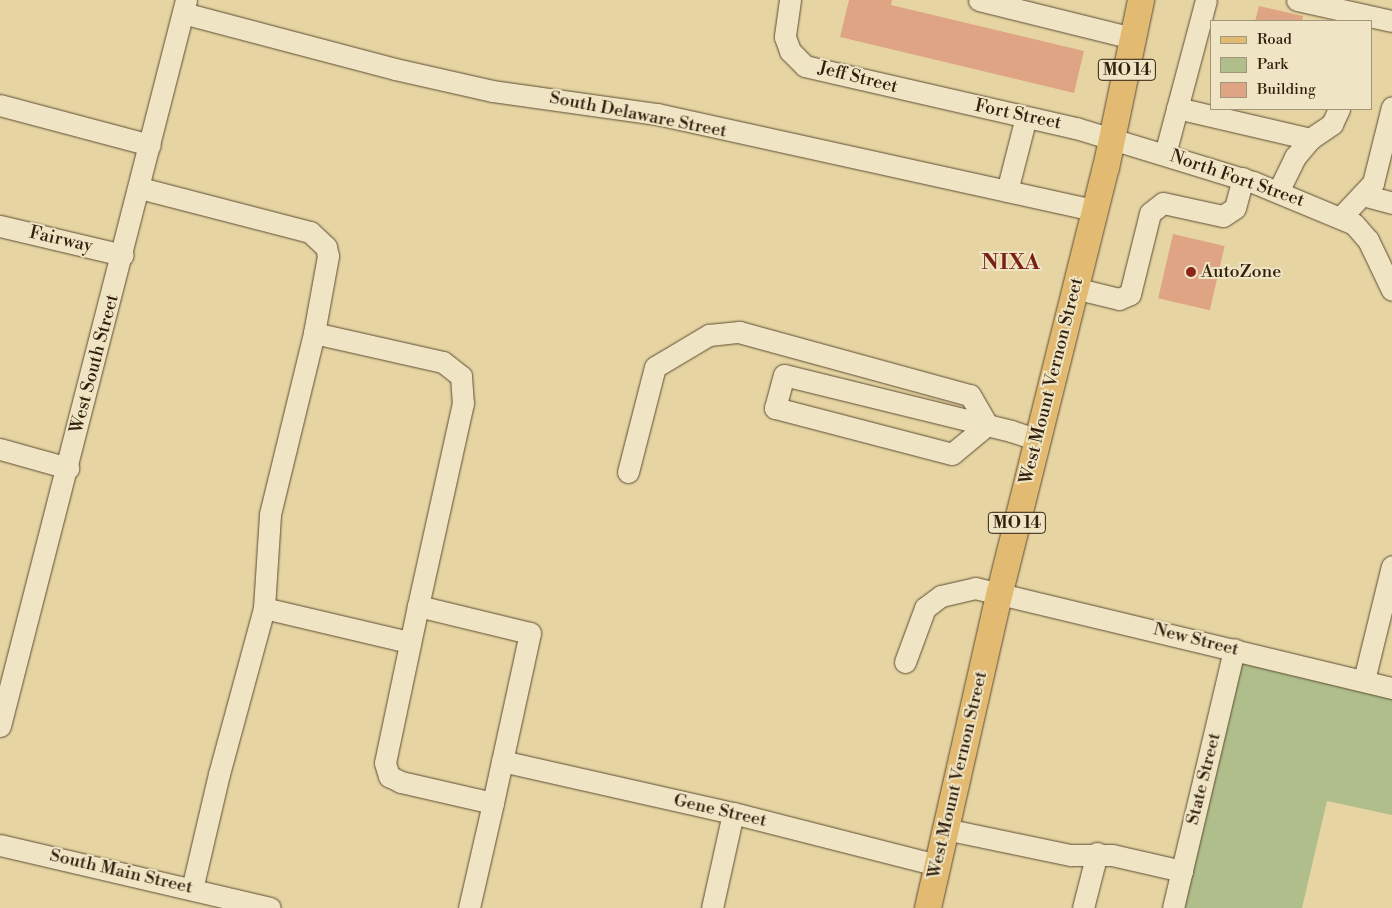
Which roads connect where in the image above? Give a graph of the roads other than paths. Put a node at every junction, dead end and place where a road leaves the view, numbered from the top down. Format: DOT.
graph roads {
  1 [pos="790,0"];
  2 [pos="979,0"];
  3 [pos="1141,0"];
  4 [pos="1206,0"];
  5 [pos="1297,0"];
  6 [pos="1335,4"];
  7 [pos="185,6"];
  8 [pos="1361,18"];
  9 [pos="1392,21"];
  10 [pos="1133,38"];
  11 [pos="924,94"];
  12 [pos="0,105"];
  13 [pos="1392,107"];
  14 [pos="1177,108"];
  15 [pos="1338,114"];
  16 [pos="1026,117"];
  17 [pos="1310,139"];
  18 [pos="1112,140"];
  19 [pos="150,145"];
  20 [pos="1165,154"];
  21 [pos="1243,178"];
  22 [pos="140,188"];
  23 [pos="1007,191"];
  24 [pos="1278,192"];
  25 [pos="1363,195"];
  26 [pos="1392,203"];
  27 [pos="1095,210"];
  28 [pos="1349,222"];
  29 [pos="0,226"];
  30 [pos="123,255"];
  31 [pos="1074,288"];
  32 [pos="1392,290"];
  33 [pos="314,332"];
  34 [pos="790,346"];
  35 [pos="784,375"];
  36 [pos="986,425"];
  37 [pos="1038,440"];
  38 [pos="0,449"];
  39 [pos="68,468"];
  40 [pos="628,472"];
  41 [pos="1392,566"];
  42 [pos="1000,592"];
  43 [pos="418,606"];
  44 [pos="264,608"];
  45 [pos="409,642"];
  46 [pos="1234,649"];
  47 [pos="906,662"];
  48 [pos="1364,680"];
  49 [pos="1392,688"];
  50 [pos="0,726"];
  51 [pos="502,761"];
  52 [pos="493,803"];
  53 [pos="733,813"];
  54 [pos="945,829"];
  55 [pos="0,845"];
  56 [pos="1097,853"];
  57 [pos="937,865"];
  58 [pos="1182,871"];
  59 [pos="192,889"];
  60 [pos="270,908"];
  61 [pos="469,908"];
  62 [pos="712,908"];
  63 [pos="928,908"];
  64 [pos="1082,908"];
  65 [pos="1173,908"];
  1 -- 11 [label="street, Jeff Street"];
  2 -- 10 [label="street"];
  3 -- 10 [label="main road, West Mount Vernon Street / MO 14"];
  4 -- 14 [label="street"];
  5 -- 6 [label="street"];
  6 -- 8 [label="street"];
  7 -- 19 [label="street, West South Street"];
  7 -- 23 [label="street, South Delaware Street"];
  8 -- 9 [label="street"];
  10 -- 18 [label="main road, West Mount Vernon Street / MO 14"];
  11 -- 16 [label="street, Fort Street"];
  12 -- 19 [label="street"];
  13 -- 25 [label="street"];
  14 -- 17 [label="street"];
  14 -- 20 [label="street"];
  15 -- 17 [label="street"];
  16 -- 18 [label="street, Fort Street"];
  16 -- 23 [label="street"];
  17 -- 24 [label="street"];
  18 -- 20 [label="street, North Fort Street"];
  18 -- 27 [label="main road, West Mount Vernon Street / MO 14"];
  19 -- 22 [label="street, West South Street"];
  20 -- 21 [label="street, North Fort Street"];
  21 -- 24 [label="street, North Fort Street"];
  21 -- 31 [label="street"];
  22 -- 30 [label="street, West South Street"];
  22 -- 33 [label="street"];
  23 -- 27 [label="street, South Delaware Street"];
  24 -- 28 [label="street, North Fort Street"];
  25 -- 26 [label="street"];
  25 -- 28 [label="street"];
  27 -- 31 [label="main road, West Mount Vernon Street / MO 14"];
  28 -- 32 [label="street"];
  29 -- 30 [label="street, Fairway"];
  30 -- 39 [label="street, West South Street"];
  31 -- 37 [label="main road, West Mount Vernon Street / MO 14"];
  33 -- 43 [label="street"];
  33 -- 44 [label="street"];
  34 -- 35 [label="street"];
  34 -- 36 [label="street"];
  34 -- 40 [label="street"];
  35 -- 36 [label="street"];
  35 -- 36 [label="street"];
  36 -- 37 [label="street"];
  37 -- 42 [label="main road, West Mount Vernon Street / MO 14"];
  38 -- 39 [label="street"];
  39 -- 50 [label="street, West South Street"];
  41 -- 48 [label="street"];
  42 -- 46 [label="street, New Street"];
  42 -- 47 [label="street, New Street"];
  42 -- 54 [label="main road, West Mount Vernon Street / MO 14"];
  43 -- 45 [label="street"];
  43 -- 51 [label="street"];
  44 -- 45 [label="street"];
  44 -- 59 [label="street"];
  45 -- 52 [label="street"];
  46 -- 48 [label="street, New Street"];
  46 -- 58 [label="street, State Street"];
  48 -- 49 [label="street, New Street"];
  51 -- 52 [label="street"];
  51 -- 53 [label="street, Gene Street"];
  52 -- 61 [label="street"];
  53 -- 57 [label="street, Gene Street"];
  53 -- 62 [label="street"];
  54 -- 56 [label="street"];
  54 -- 57 [label="main road, West Mount Vernon Street / MO 14"];
  55 -- 59 [label="street, South Main Street"];
  56 -- 58 [label="street"];
  56 -- 64 [label="street"];
  57 -- 63 [label="main road, West Mount Vernon Street / MO 14"];
  58 -- 65 [label="street, State Street"];
  59 -- 60 [label="street, South Main Street"];
}
